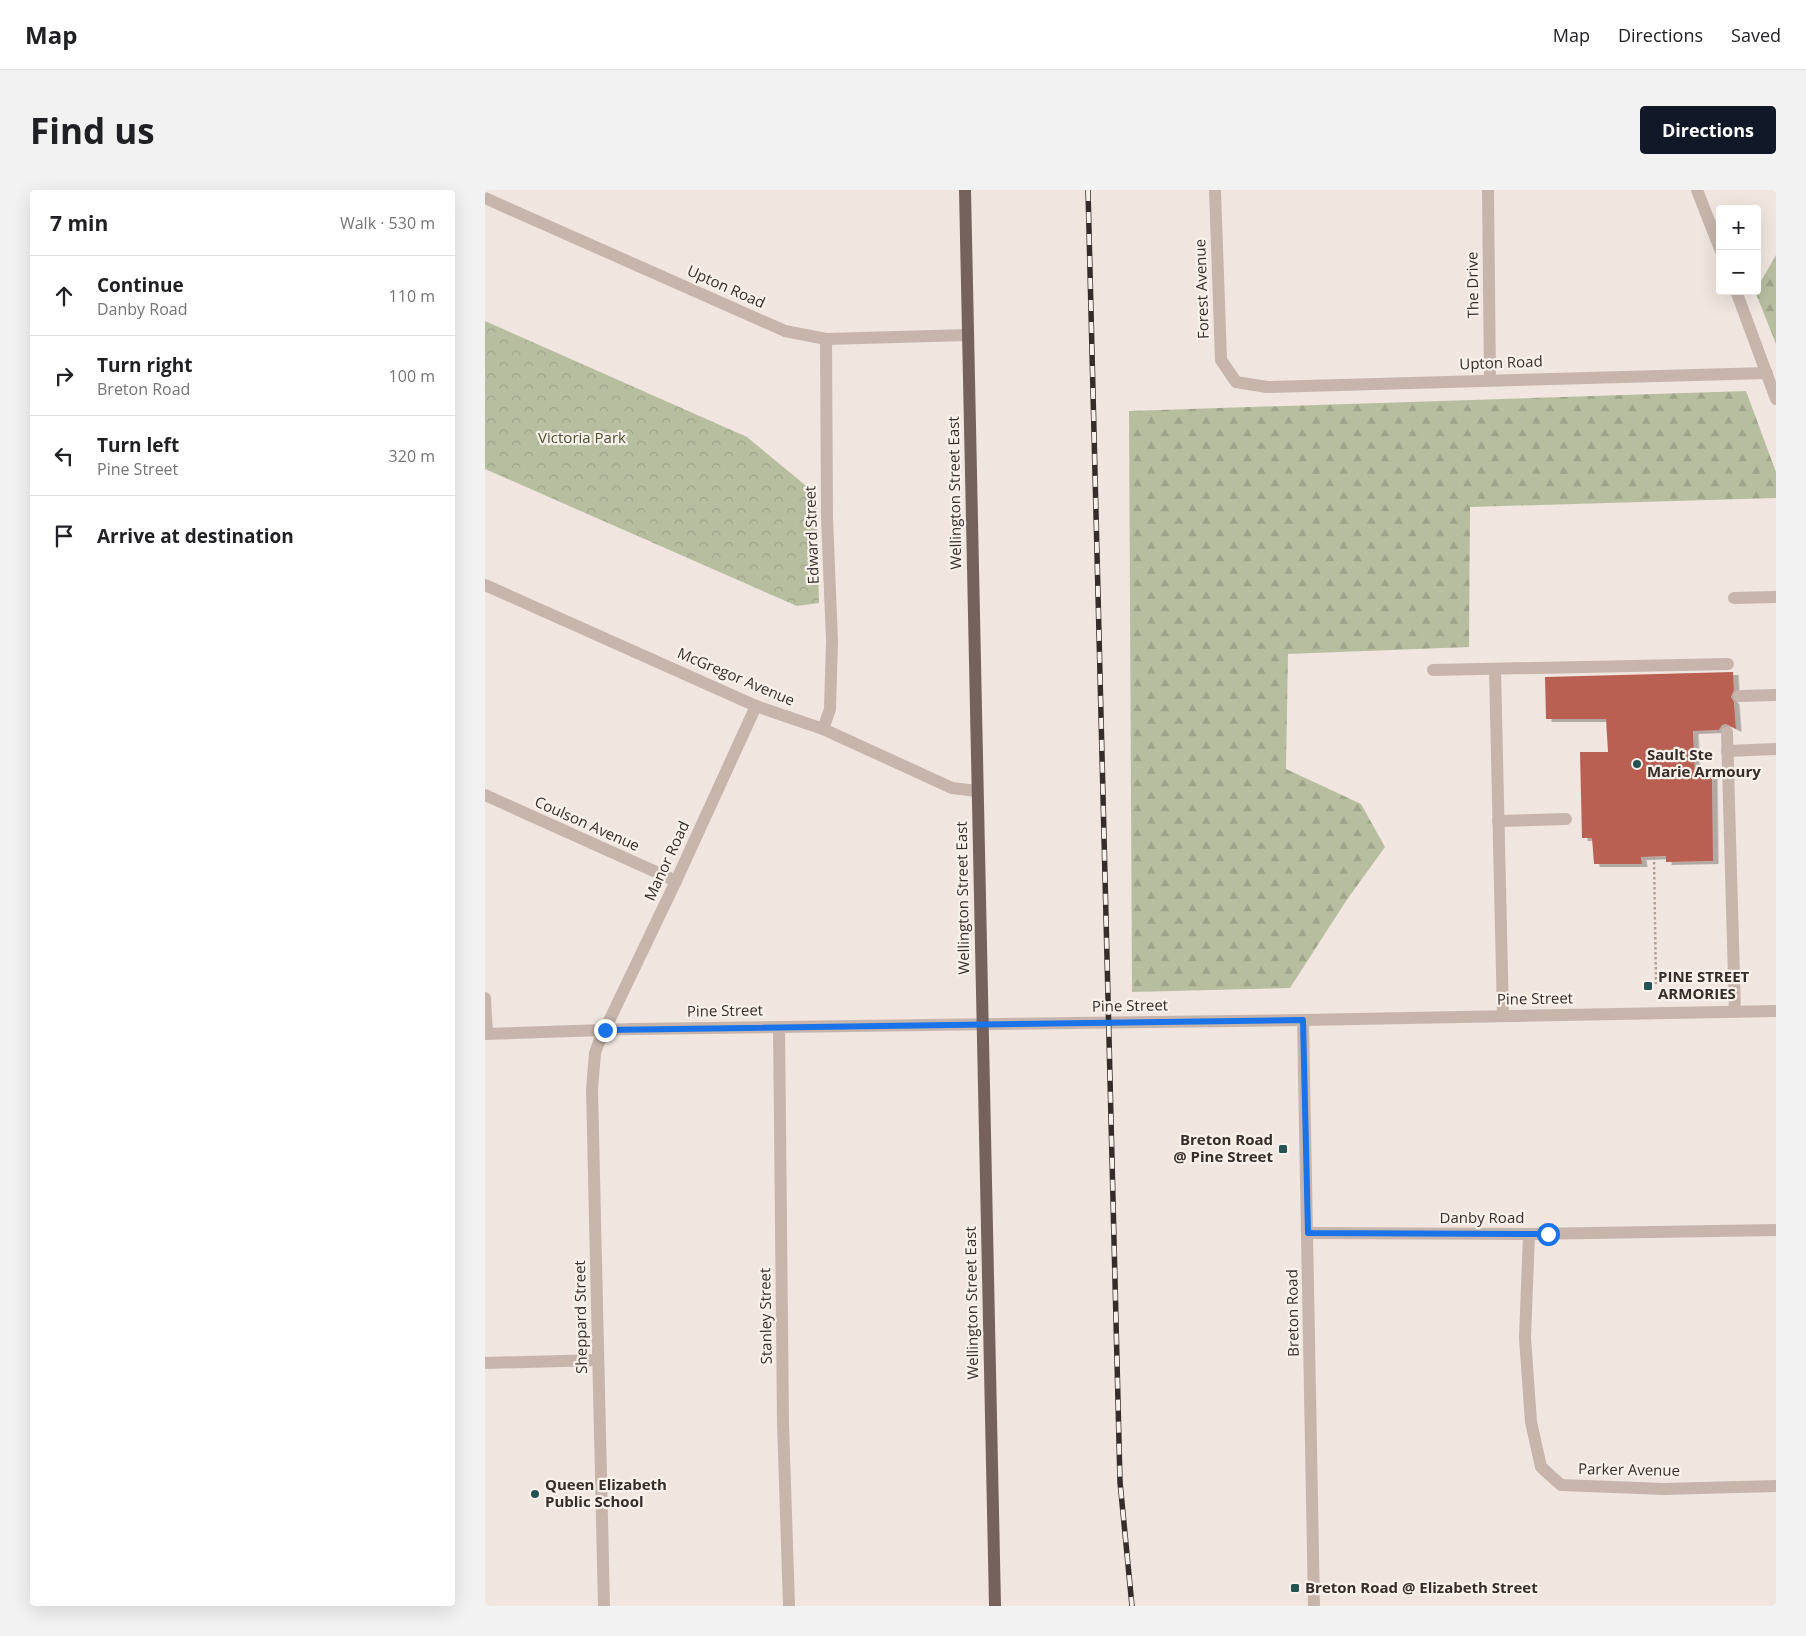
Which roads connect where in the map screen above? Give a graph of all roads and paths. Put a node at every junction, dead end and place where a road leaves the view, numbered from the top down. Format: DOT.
graph roads {
  1 [pos="965,190"];
  2 [pos="1215,190"];
  3 [pos="1487,190"];
  4 [pos="1697,190"];
  5 [pos="485,198"];
  6 [pos="1716,239"];
  7 [pos="1738,295"];
  8 [pos="968,335"];
  9 [pos="826,339"];
  10 [pos="1767,373"];
  11 [pos="1490,380"];
  12 [pos="1236,382"];
  13 [pos="1776,399"];
  14 [pos="485,585"];
  15 [pos="1776,597"];
  16 [pos="1734,598"];
  17 [pos="1727,664"];
  18 [pos="1433,670"];
  19 [pos="1495,670"];
  20 [pos="1776,695"];
  21 [pos="1739,696"];
  22 [pos="756,706"];
  23 [pos="823,729"];
  24 [pos="1727,732"];
  25 [pos="1776,749"];
  26 [pos="1727,750"];
  27 [pos="977,791"];
  28 [pos="485,795"];
  29 [pos="1566,819"];
  30 [pos="1498,821"];
  31 [pos="1654,857"];
  32 [pos="675,882"];
  33 [pos="1656,984"];
  34 [pos="485,998"];
  35 [pos="1776,1011"];
  36 [pos="1735,1012"];
  37 [pos="1503,1016"];
  38 [pos="1303,1020"];
  39 [pos="982,1024"];
  40 [pos="779,1026"];
  41 [pos="605,1030"];
  42 [pos="486,1034"];
  43 [pos="1776,1230"];
  44 [pos="1308,1233"];
  45 [pos="1529,1234"];
  46 [pos="598,1360"];
  47 [pos="485,1363"];
  48 [pos="1776,1486"];
  49 [pos="604,1606"];
  50 [pos="789,1606"];
  51 [pos="995,1606"];
  52 [pos="1314,1606"];
  1 -- 8 [label="main road, Wellington Street East"];
  2 -- 12 [label="street, Forest Avenue"];
  3 -- 11 [label="street, The Drive"];
  4 -- 6 [label="street"];
  5 -- 9 [label="street, Upton Road"];
  7 -- 10 [label="street"];
  8 -- 9 [label="street, Upton Road"];
  8 -- 27 [label="main road, Wellington Street East"];
  9 -- 23 [label="street, Edward Street"];
  10 -- 11 [label="street, Upton Road"];
  10 -- 13 [label="street"];
  11 -- 12 [label="street, Upton Road"];
  14 -- 22 [label="street, McGregor Avenue"];
  15 -- 16 [label="street"];
  17 -- 19 [label="street"];
  18 -- 19 [label="street"];
  19 -- 30 [label="street"];
  20 -- 21 [label="street"];
  22 -- 23 [label="street, McGregor Avenue"];
  22 -- 32 [label="street, Manor Road"];
  23 -- 27 [label="street, McGregor Avenue"];
  24 -- 26 [label="street"];
  25 -- 26 [label="street"];
  26 -- 36 [label="street"];
  27 -- 39 [label="main road, Wellington Street East"];
  28 -- 32 [label="street, Coulson Avenue"];
  29 -- 30 [label="street"];
  30 -- 37 [label="street"];
  31 -- 33 [label="path"];
  32 -- 41 [label="street, Manor Road"];
  34 -- 42 [label="street"];
  35 -- 36 [label="street, Pine Street"];
  36 -- 37 [label="street, Pine Street"];
  37 -- 38 [label="street, Pine Street"];
  38 -- 39 [label="street, Pine Street"];
  38 -- 44 [label="street, Breton Road"];
  39 -- 40 [label="street, Pine Street"];
  39 -- 51 [label="main road, Wellington Street East"];
  40 -- 41 [label="street, Pine Street"];
  40 -- 50 [label="street, Stanley Street"];
  41 -- 42 [label="street, Pine Street"];
  41 -- 46 [label="street, Sheppard Street"];
  43 -- 45 [label="street, Danby Road"];
  44 -- 45 [label="street, Danby Road"];
  44 -- 52 [label="street, Breton Road"];
  45 -- 48 [label="street, Parker Avenue"];
  46 -- 47 [label="street"];
  46 -- 49 [label="street, Sheppard Street"];
}
